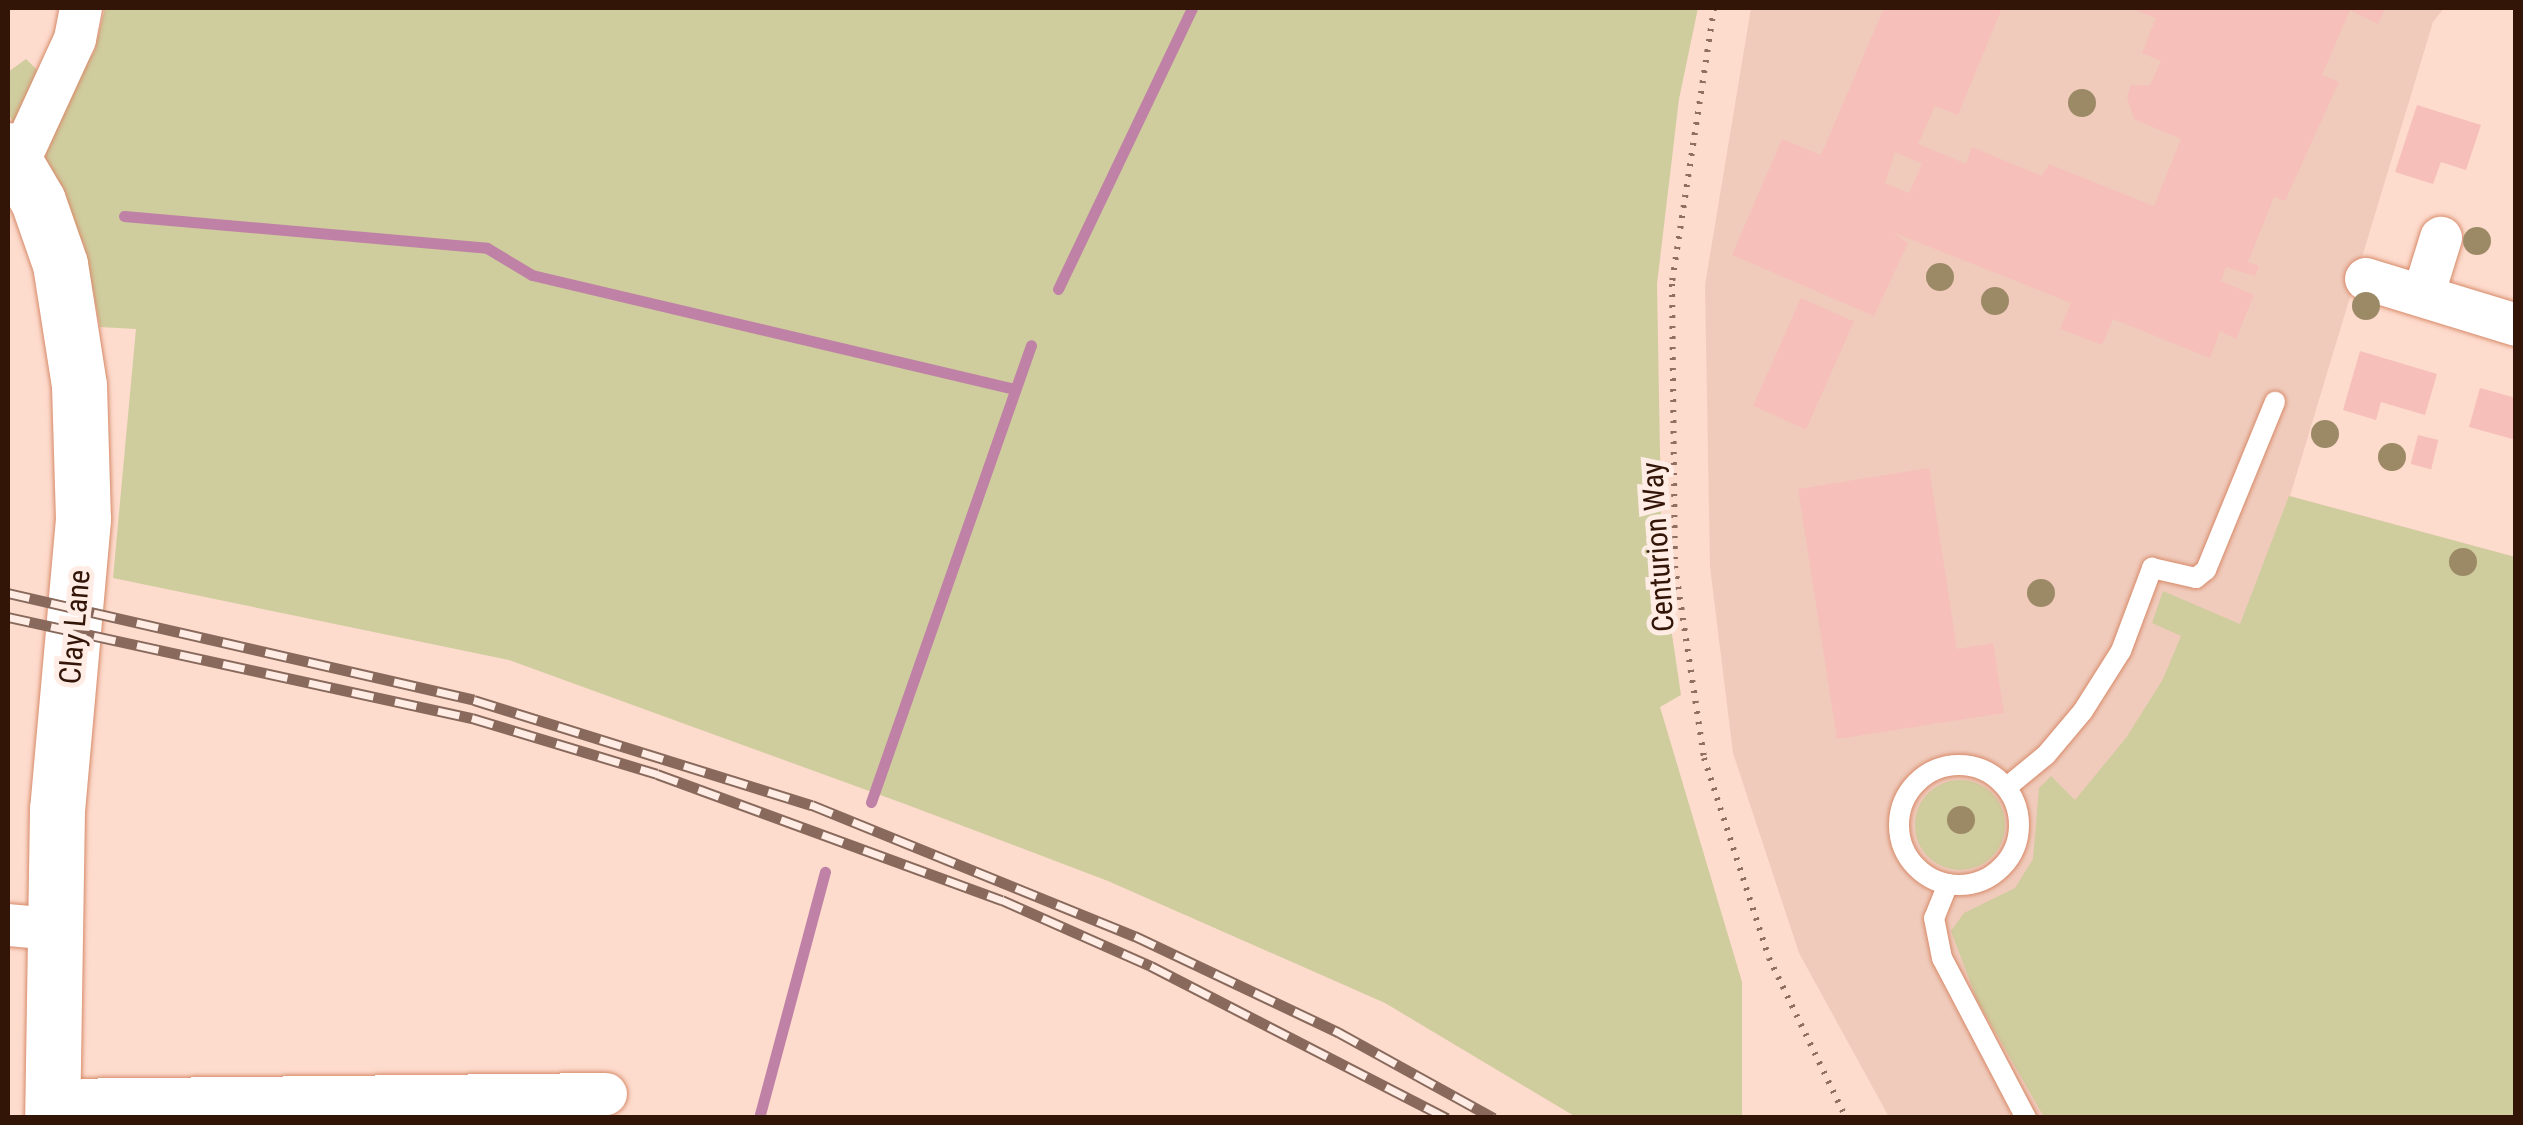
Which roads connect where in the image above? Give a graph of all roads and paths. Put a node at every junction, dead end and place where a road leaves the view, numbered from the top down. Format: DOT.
graph roads {
  1 [pos="80,8"];
  2 [pos="1714,8"];
  3 [pos="13,156"];
  4 [pos="2441,238"];
  5 [pos="2366,279"];
  6 [pos="2423,296"];
  7 [pos="2516,325"];
  8 [pos="2275,402"];
  9 [pos="2007,786"];
  10 [pos="1948,884"];
  11 [pos="30,927"];
  12 [pos="606,1094"];
  13 [pos="53,1109"];
  14 [pos="1846,1118"];
  15 [pos="2026,1118"];
  1 -- 3 [label="street"];
  2 -- 14 [label="path, Centurion Way"];
  3 -- 11 [label="street, Clay Lane"];
  4 -- 6 [label="street"];
  5 -- 6 [label="street"];
  6 -- 7 [label="street"];
  8 -- 9 [label="lane"];
  9 -- 10 [label="lane"];
  9 -- 10 [label="lane"];
  10 -- 15 [label="lane"];
  11 -- 13 [label="street, Clay Lane"];
  12 -- 13 [label="street"];
}
